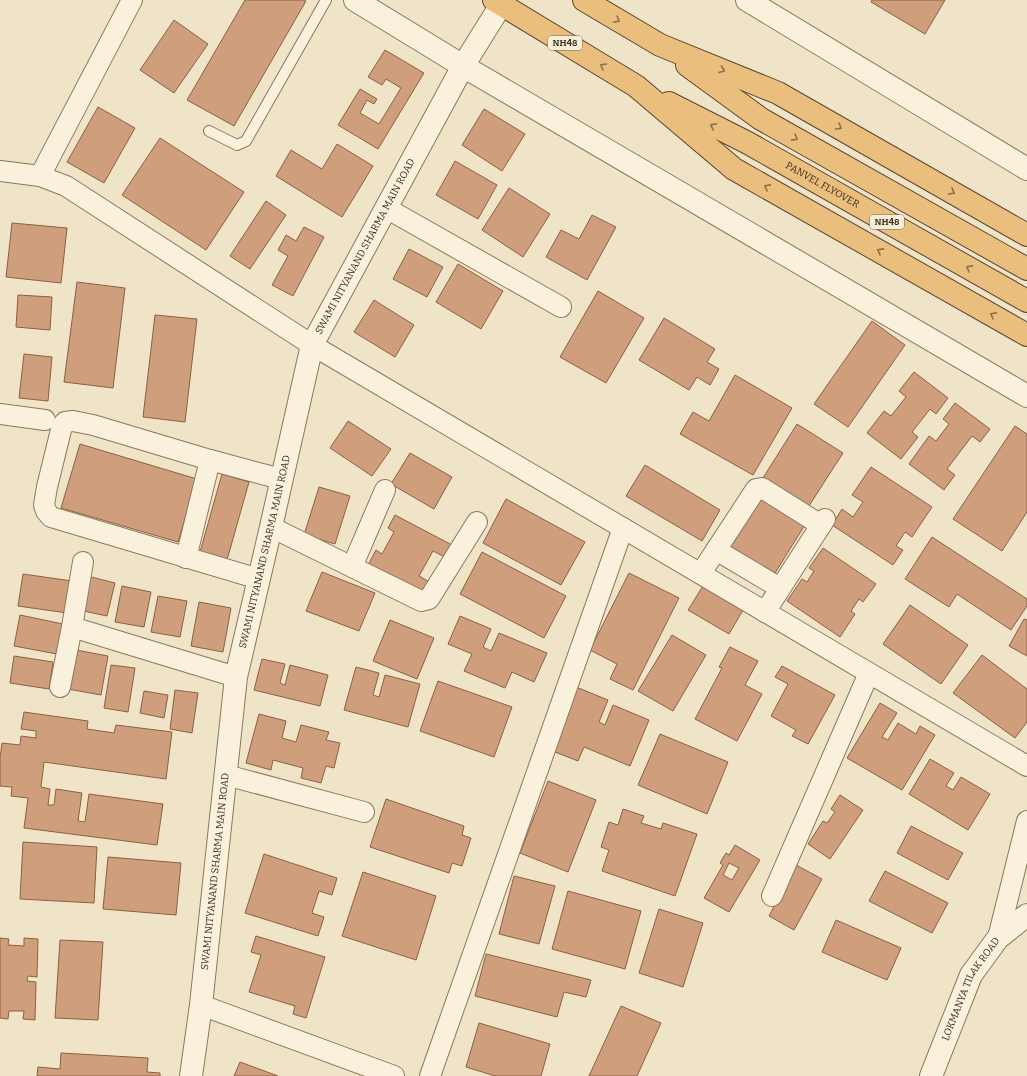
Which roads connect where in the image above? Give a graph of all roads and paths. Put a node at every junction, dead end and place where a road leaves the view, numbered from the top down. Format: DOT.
graph roads {
  1 [pos="132,0"];
  2 [pos="326,0"];
  3 [pos="355,0"];
  4 [pos="584,0"];
  5 [pos="747,0"];
  6 [pos="500,1"];
  7 [pos="660,46"];
  8 [pos="463,66"];
  9 [pos="636,86"];
  10 [pos="209,131"];
  11 [pos="1027,169"];
  12 [pos="0,171"];
  13 [pos="40,176"];
  14 [pos="386,208"];
  15 [pos="1027,235"];
  16 [pos="1027,269"];
  17 [pos="1027,301"];
  18 [pos="562,307"];
  19 [pos="1027,335"];
  20 [pos="312,345"];
  21 [pos="1027,396"];
  22 [pos="0,414"];
  23 [pos="45,420"];
  24 [pos="210,460"];
  25 [pos="281,479"];
  26 [pos="385,490"];
  27 [pos="477,522"];
  28 [pos="271,527"];
  29 [pos="623,528"];
  30 [pos="716,550"];
  31 [pos="186,558"];
  32 [pos="83,562"];
  33 [pos="352,567"];
  34 [pos="700,573"];
  35 [pos="259,580"];
  36 [pos="780,588"];
  37 [pos="765,612"];
  38 [pos="72,627"];
  39 [pos="869,673"];
  40 [pos="236,677"];
  41 [pos="60,687"];
  42 [pos="1027,766"];
  43 [pos="226,775"];
  44 [pos="364,812"];
  45 [pos="1027,821"];
  46 [pos="772,896"];
  47 [pos="1027,915"];
  48 [pos="998,938"];
  49 [pos="201,1005"];
  50 [pos="191,1076"];
  51 [pos="394,1076"];
  52 [pos="430,1076"];
  53 [pos="931,1076"];
  1 -- 13 [label="street"];
  2 -- 10 [label="lane"];
  3 -- 8 [label="street"];
  4 -- 7 [label="highway, NH48, one-way"];
  5 -- 11 [label="street"];
  6 -- 8 [label="street, SWAMI NITYANAND SHARMA MAIN ROAD"];
  9 -- 6 [label="highway, NH48, one-way"];
  7 -- 15 [label="highway, one-way"];
  7 -- 16 [label="highway, NH48, one-way"];
  8 -- 14 [label="street, SWAMI NITYANAND SHARMA MAIN ROAD"];
  8 -- 21 [label="street"];
  17 -- 9 [label="highway, PANVEL FLYOVER / NH48, one-way"];
  19 -- 9 [label="highway, one-way"];
  12 -- 13 [label="street"];
  13 -- 20 [label="street"];
  14 -- 18 [label="street"];
  14 -- 20 [label="street, SWAMI NITYANAND SHARMA MAIN ROAD"];
  20 -- 25 [label="street, SWAMI NITYANAND SHARMA MAIN ROAD"];
  20 -- 29 [label="street"];
  22 -- 23 [label="street"];
  24 -- 25 [label="street"];
  24 -- 31 [label="street"];
  24 -- 31 [label="street"];
  25 -- 28 [label="street, SWAMI NITYANAND SHARMA MAIN ROAD"];
  26 -- 33 [label="street"];
  27 -- 33 [label="street"];
  28 -- 33 [label="street"];
  28 -- 35 [label="street, SWAMI NITYANAND SHARMA MAIN ROAD"];
  29 -- 34 [label="street"];
  29 -- 52 [label="street"];
  30 -- 34 [label="street"];
  30 -- 36 [label="street"];
  30 -- 36 [label="street"];
  31 -- 35 [label="street"];
  32 -- 38 [label="street"];
  34 -- 37 [label="street"];
  35 -- 40 [label="street, SWAMI NITYANAND SHARMA MAIN ROAD"];
  36 -- 37 [label="street"];
  37 -- 39 [label="street"];
  38 -- 40 [label="street"];
  38 -- 41 [label="street"];
  39 -- 42 [label="street"];
  39 -- 46 [label="street"];
  40 -- 43 [label="street, SWAMI NITYANAND SHARMA MAIN ROAD"];
  43 -- 44 [label="street"];
  43 -- 49 [label="street, SWAMI NITYANAND SHARMA MAIN ROAD"];
  45 -- 48 [label="street"];
  47 -- 48 [label="street, LOKMANYA TILAK ROAD"];
  48 -- 53 [label="street, LOKMANYA TILAK ROAD"];
  49 -- 50 [label="street, SWAMI NITYANAND SHARMA MAIN ROAD"];
  49 -- 51 [label="street"];
}
